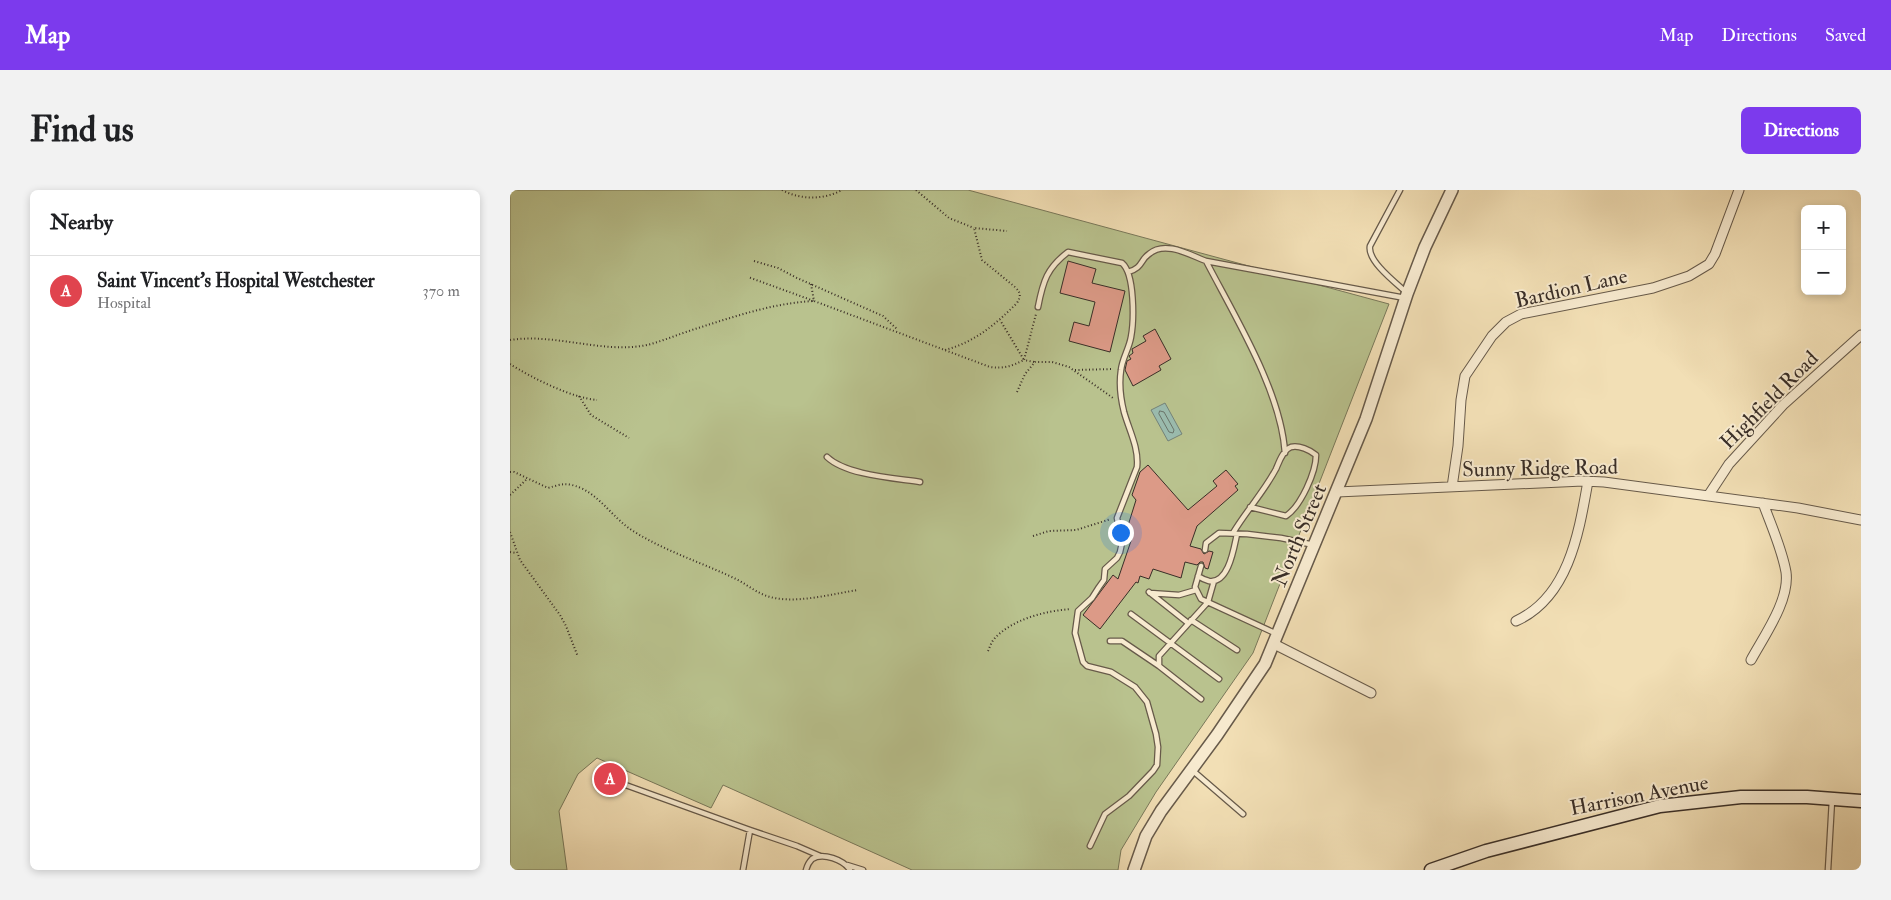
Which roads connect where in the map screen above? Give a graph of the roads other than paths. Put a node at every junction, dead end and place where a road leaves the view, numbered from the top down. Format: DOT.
graph roads {
  1 [pos="1400,190"];
  2 [pos="1452,190"];
  3 [pos="1739,190"];
  4 [pos="1206,261"];
  5 [pos="1128,272"];
  6 [pos="1406,296"];
  7 [pos="1038,307"];
  8 [pos="1861,335"];
  9 [pos="1285,453"];
  10 [pos="827,457"];
  11 [pos="1588,481"];
  12 [pos="920,482"];
  13 [pos="1452,487"];
  14 [pos="1337,492"];
  15 [pos="1708,496"];
  16 [pos="1763,503"];
  17 [pos="1250,508"];
  18 [pos="1861,520"];
  19 [pos="1235,533"];
  20 [pos="1315,545"];
  21 [pos="1205,550"];
  22 [pos="1201,566"];
  23 [pos="1198,576"];
  24 [pos="1214,581"];
  25 [pos="1196,590"];
  26 [pos="1208,602"];
  27 [pos="1131,614"];
  28 [pos="1516,621"];
  29 [pos="1190,622"];
  30 [pos="1276,639"];
  31 [pos="1110,641"];
  32 [pos="1171,643"];
  33 [pos="1237,650"];
  34 [pos="1751,660"];
  35 [pos="1159,666"];
  36 [pos="1219,679"];
  37 [pos="1371,693"];
  38 [pos="1201,699"];
  39 [pos="1191,770"];
  40 [pos="620,783"];
  41 [pos="1832,798"];
  42 [pos="1861,801"];
  43 [pos="1243,814"];
  44 [pos="750,830"];
  45 [pos="1090,846"];
  46 [pos="820,856"];
  47 [pos="847,864"];
  48 [pos="742,870"];
  49 [pos="806,870"];
  50 [pos="850,870"];
  51 [pos="862,870"];
  52 [pos="1134,870"];
  53 [pos="1431,870"];
  54 [pos="1828,870"];
  1 -- 6 [label="lane"];
  2 -- 6 [label="street, North Street"];
  3 -- 13 [label="street, Bardion Lane"];
  4 -- 5 [label="lane"];
  4 -- 6 [label="lane"];
  4 -- 9 [label="lane"];
  5 -- 7 [label="lane"];
  5 -- 45 [label="lane"];
  6 -- 14 [label="street, North Street"];
  8 -- 15 [label="street, Highfield Road"];
  9 -- 17 [label="lane"];
  9 -- 17 [label="lane"];
  10 -- 12 [label="lane"];
  11 -- 13 [label="street, Sunny Ridge Road"];
  11 -- 15 [label="street, Sunny Ridge Road"];
  11 -- 28 [label="street"];
  13 -- 14 [label="street, Sunny Ridge Road"];
  14 -- 20 [label="street, North Street"];
  15 -- 16 [label="street, Sunny Ridge Road"];
  16 -- 18 [label="street, Sunny Ridge Road"];
  16 -- 34 [label="street"];
  17 -- 19 [label="lane"];
  19 -- 20 [label="lane"];
  19 -- 21 [label="lane"];
  19 -- 24 [label="lane"];
  20 -- 30 [label="street, North Street"];
  22 -- 23 [label="lane"];
  23 -- 24 [label="lane"];
  23 -- 25 [label="lane"];
  24 -- 26 [label="lane"];
  25 -- 26 [label="lane"];
  25 -- 29 [label="lane"];
  26 -- 29 [label="lane"];
  26 -- 30 [label="lane"];
  27 -- 32 [label="lane"];
  29 -- 32 [label="lane"];
  29 -- 33 [label="lane"];
  30 -- 37 [label="street"];
  30 -- 39 [label="street, North Street"];
  31 -- 35 [label="lane"];
  32 -- 35 [label="lane"];
  32 -- 36 [label="lane"];
  35 -- 38 [label="lane"];
  39 -- 43 [label="lane"];
  39 -- 52 [label="street, North Street"];
  40 -- 44 [label="lane"];
  41 -- 42 [label="main road, Harrison Avenue"];
  41 -- 53 [label="main road, Harrison Avenue"];
  41 -- 54 [label="lane"];
  44 -- 46 [label="lane"];
  44 -- 48 [label="lane"];
  46 -- 47 [label="lane"];
  46 -- 49 [label="lane"];
  47 -- 50 [label="lane"];
  47 -- 51 [label="lane"];
}
